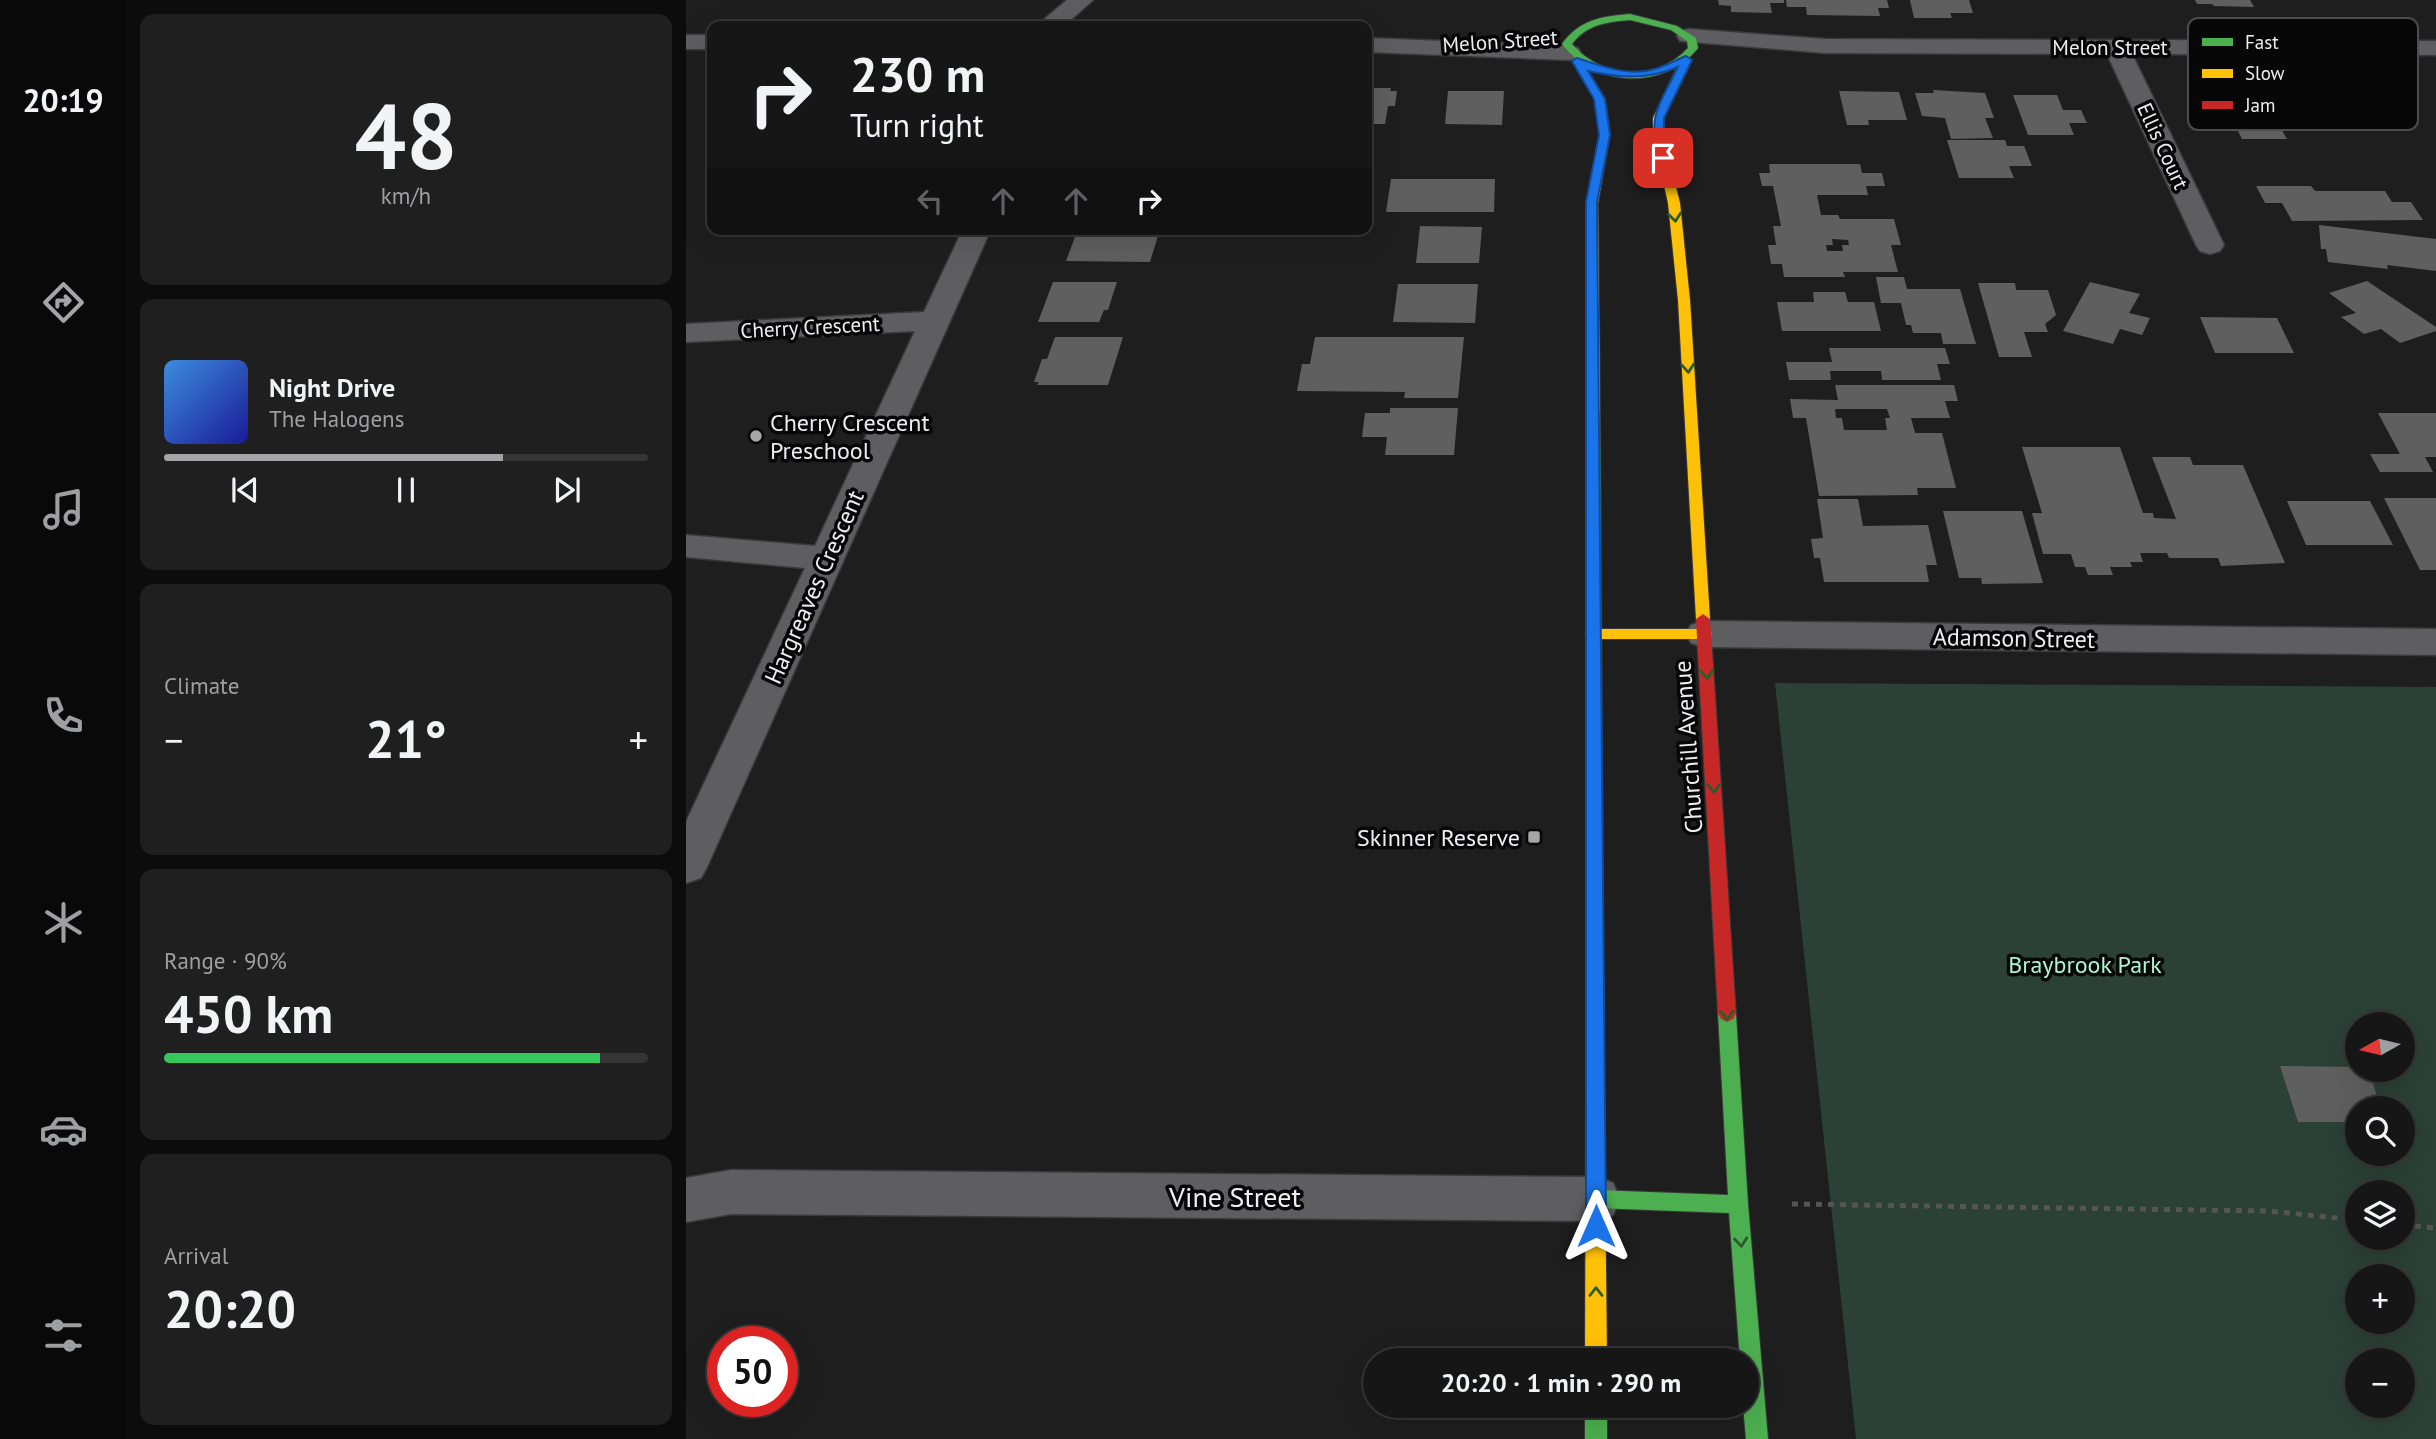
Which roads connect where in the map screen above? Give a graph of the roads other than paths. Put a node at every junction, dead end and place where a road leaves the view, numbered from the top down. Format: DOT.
graph roads {
  1 [pos="1083,0"];
  2 [pos="1587,10"];
  3 [pos="1662,10"];
  4 [pos="1056,21"];
  5 [pos="1086,21"];
  6 [pos="686,42"];
  7 [pos="707,42"];
  8 [pos="1574,44"];
  9 [pos="1372,45"];
  10 [pos="1686,45"];
  11 [pos="2116,47"];
  12 [pos="2188,47"];
  13 [pos="2418,48"];
  14 [pos="2436,48"];
  15 [pos="974,235"];
  16 [pos="2210,245"];
  17 [pos="934,321"];
  18 [pos="686,333"];
  19 [pos="686,546"];
  20 [pos="828,559"];
  21 [pos="1593,634"];
  22 [pos="1704,634"];
  23 [pos="2436,642"];
  24 [pos="686,867"];
  25 [pos="701,1191"];
  26 [pos="1596,1199"];
  27 [pos="1738,1204"];
  28 [pos="1596,1348"];
  29 [pos="1596,1418"];
  30 [pos="1596,1439"];
  31 [pos="1757,1439"];
  1 -- 4 [label="street"];
  1 -- 5 [label="street"];
  2 -- 8 [label="main road"];
  3 -- 10 [label="main road"];
  6 -- 7 [label="street"];
  8 -- 9 [label="street, Melon Street"];
  8 -- 10 [label="main road"];
  8 -- 10 [label="main road"];
  8 -- 21 [label="main road"];
  10 -- 11 [label="street, Melon Street"];
  10 -- 22 [label="main road, Churchill Avenue, one-way"];
  11 -- 12 [label="street, Melon Street"];
  11 -- 16 [label="street, Ellis Court"];
  13 -- 14 [label="street, Melon Street"];
  15 -- 17 [label="street, Hargreaves Crescent"];
  17 -- 18 [label="street, Cherry Crescent"];
  17 -- 20 [label="street, Hargreaves Crescent"];
  19 -- 20 [label="street"];
  20 -- 24 [label="street, Hargreaves Crescent"];
  21 -- 22 [label="main road, Adamson Street"];
  21 -- 26 [label="main road"];
  22 -- 23 [label="street, Adamson Street"];
  22 -- 27 [label="main road, Churchill Avenue, one-way"];
  25 -- 26 [label="street, Vine Street"];
  26 -- 27 [label="main road, Vine Street"];
  28 -- 26 [label="main road, one-way"];
  27 -- 31 [label="main road, Churchill Avenue, one-way"];
  29 -- 30 [label="main road"];
}
